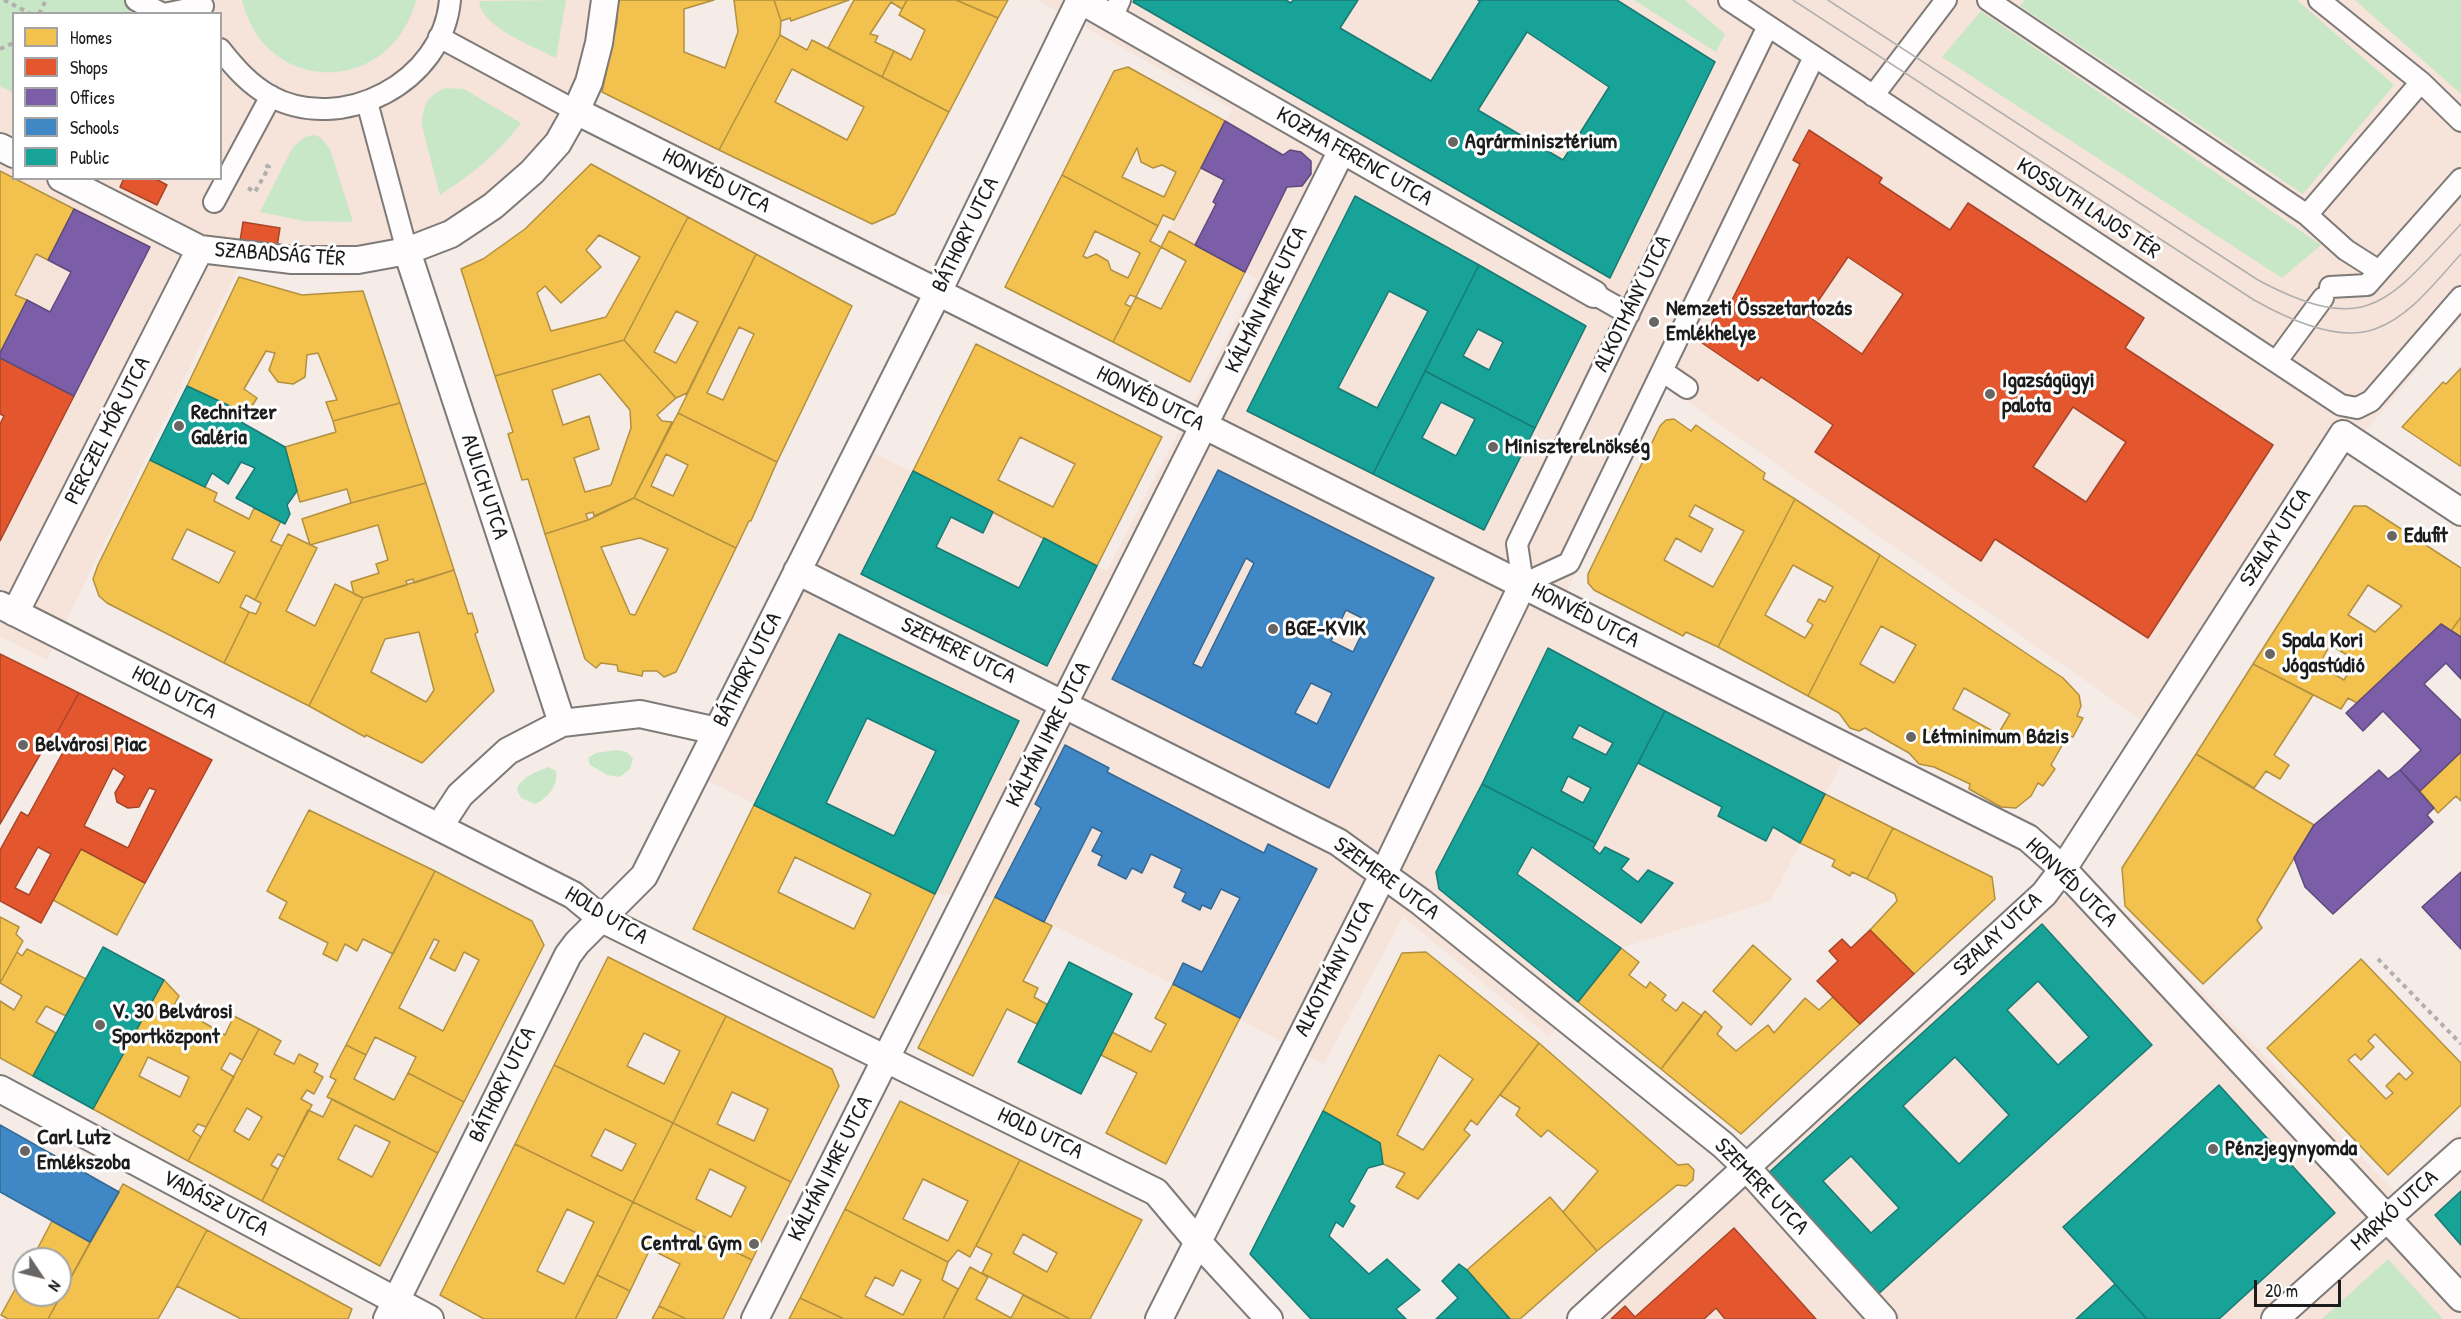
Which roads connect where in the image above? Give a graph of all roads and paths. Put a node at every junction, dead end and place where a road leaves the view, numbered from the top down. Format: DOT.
graph roads {
  1 [pos="4,0"];
  2 [pos="136,0"];
  3 [pos="450,0"];
  4 [pos="605,0"];
  5 [pos="1080,0"];
  6 [pos="1729,0"];
  7 [pos="1946,0"];
  8 [pos="1988,0"];
  9 [pos="2319,0"];
  10 [pos="204,7"];
  11 [pos="1116,9"];
  12 [pos="27,12"];
  13 [pos="160,12"];
  14 [pos="175,12"];
  15 [pos="1768,26"];
  16 [pos="439,37"];
  17 [pos="222,52"];
  18 [pos="1814,57"];
  19 [pos="2421,82"];
  20 [pos="271,96"];
  21 [pos="1873,96"];
  22 [pos="367,102"];
  23 [pos="576,111"];
  24 [pos="2461,121"];
  25 [pos="1342,150"];
  26 [pos="2461,179"];
  27 [pos="65,180"];
  28 [pos="214,202"];
  29 [pos="2307,215"];
  30 [pos="200,249"];
  31 [pos="407,251"];
  32 [pos="2379,271"];
  33 [pos="938,292"];
  34 [pos="1594,294"];
  35 [pos="2461,297"];
  36 [pos="1629,314"];
  37 [pos="2276,362"];
  38 [pos="1662,371"];
  39 [pos="1687,388"];
  40 [pos="2357,408"];
  41 [pos="1204,426"];
  42 [pos="2343,434"];
  43 [pos="2461,512"];
  44 [pos="797,571"];
  45 [pos="1523,584"];
  46 [pos="8,609"];
  47 [pos="1065,704"];
  48 [pos="562,723"];
  49 [pos="717,731"];
  50 [pos="439,827"];
  51 [pos="2063,869"];
  52 [pos="1383,875"];
  53 [pos="602,919"];
  54 [pos="2378,959"];
  55 [pos="2461,1044"];
  56 [pos="887,1059"];
  57 [pos="0,1089"];
  58 [pos="2461,1152"];
  59 [pos="1746,1167"];
  60 [pos="2387,1219"];
  61 [pos="1197,1242"];
  62 [pos="2461,1298"];
  63 [pos="392,1310"];
  64 [pos="430,1319"];
  65 [pos="755,1319"];
  66 [pos="1159,1319"];
  67 [pos="1269,1319"];
  68 [pos="1581,1319"];
  69 [pos="1883,1319"];
  70 [pos="2275,1319"];
  1 -- 12 [label="path"];
  2 -- 13 [label="street"];
  3 -- 16 [label="street"];
  4 -- 23 [label="street, SZABADSÁG TÉR"];
  5 -- 11 [label="street, KOZMA FERENC UTCA"];
  5 -- 33 [label="street, BÁTHORY UTCA"];
  6 -- 15 [label="street, KOSSUTH LAJOS TÉR"];
  7 -- 21 [label="street"];
  8 -- 29 [label="street"];
  9 -- 19 [label="street"];
  10 -- 14 [label="street"];
  11 -- 25 [label="street, KOZMA FERENC UTCA"];
  15 -- 18 [label="street, KOSSUTH LAJOS TÉR"];
  15 -- 36 [label="street, ALKOTMÁNY UTCA"];
  16 -- 22 [label="street"];
  16 -- 23 [label="street"];
  17 -- 20 [label="street"];
  18 -- 21 [label="street, KOSSUTH LAJOS TÉR"];
  18 -- 38 [label="street"];
  19 -- 24 [label="street"];
  19 -- 29 [label="street"];
  20 -- 22 [label="street"];
  20 -- 28 [label="street"];
  21 -- 37 [label="street, KOSSUTH LAJOS TÉR"];
  22 -- 31 [label="street"];
  23 -- 31 [label="street, SZABADSÁG TÉR"];
  23 -- 33 [label="street, HONVÉD UTCA"];
  25 -- 34 [label="street, KOZMA FERENC UTCA"];
  25 -- 41 [label="street, KÁLMÁN IMRE UTCA"];
  26 -- 32 [label="street"];
  27 -- 30 [label="street, SZABADSÁG TÉR"];
  29 -- 32 [label="street"];
  30 -- 31 [label="street, SZABADSÁG TÉR"];
  30 -- 46 [label="street, PERCZEL MÓR UTCA"];
  31 -- 48 [label="street, AULICH UTCA"];
  32 -- 37 [label="street"];
  33 -- 41 [label="street, HONVÉD UTCA"];
  33 -- 44 [label="street, BÁTHORY UTCA"];
  34 -- 36 [label="street, KOZMA FERENC UTCA"];
  35 -- 40 [label="street"];
  36 -- 45 [label="street, ALKOTMÁNY UTCA"];
  37 -- 40 [label="street, KOSSUTH LAJOS TÉR"];
  38 -- 39 [label="street"];
  38 -- 45 [label="street"];
  40 -- 42 [label="street, SZALAY UTCA"];
  41 -- 45 [label="street, HONVÉD UTCA"];
  41 -- 47 [label="street, KÁLMÁN IMRE UTCA"];
  42 -- 43 [label="street"];
  42 -- 51 [label="street, SZALAY UTCA"];
  44 -- 47 [label="street, SZEMERE UTCA"];
  44 -- 49 [label="street, BÁTHORY UTCA"];
  45 -- 51 [label="street, HONVÉD UTCA"];
  45 -- 52 [label="street, ALKOTMÁNY UTCA"];
  46 -- 50 [label="street, HOLD UTCA"];
  47 -- 52 [label="street, SZEMERE UTCA"];
  47 -- 56 [label="street, KÁLMÁN IMRE UTCA"];
  48 -- 49 [label="street"];
  48 -- 50 [label="street"];
  49 -- 53 [label="street, BÁTHORY UTCA"];
  50 -- 53 [label="street, HOLD UTCA"];
  51 -- 59 [label="street, SZALAY UTCA"];
  51 -- 60 [label="street, HONVÉD UTCA"];
  52 -- 59 [label="street, SZEMERE UTCA"];
  52 -- 61 [label="street, ALKOTMÁNY UTCA"];
  53 -- 56 [label="street, HOLD UTCA"];
  53 -- 63 [label="street, BÁTHORY UTCA"];
  54 -- 55 [label="path"];
  56 -- 61 [label="street, HOLD UTCA"];
  56 -- 65 [label="street, KÁLMÁN IMRE UTCA"];
  57 -- 63 [label="street, VADÁSZ UTCA"];
  58 -- 60 [label="street, MARKÓ UTCA"];
  59 -- 68 [label="street, SZALAY UTCA"];
  59 -- 69 [label="street, SZEMERE UTCA"];
  60 -- 62 [label="street, HONVÉD UTCA"];
  60 -- 70 [label="street, MARKÓ UTCA"];
  61 -- 66 [label="street, ALKOTMÁNY UTCA"];
  61 -- 67 [label="street, HOLD UTCA"];
  63 -- 64 [label="street, VADÁSZ UTCA"];
}
